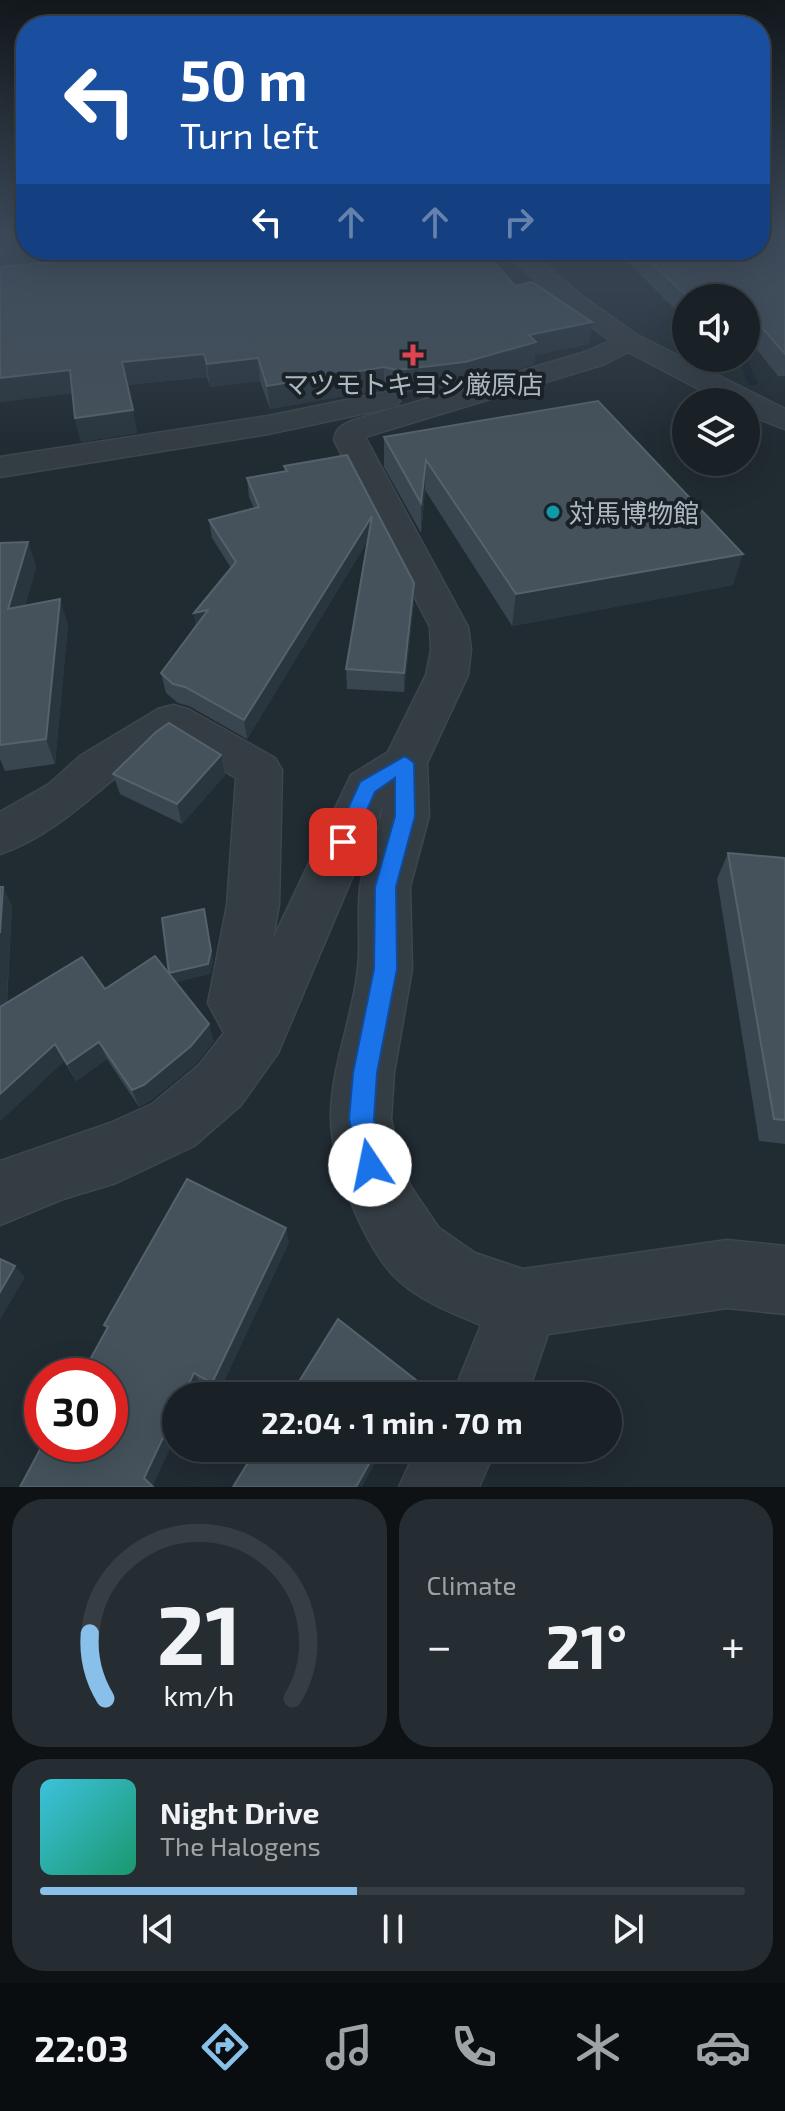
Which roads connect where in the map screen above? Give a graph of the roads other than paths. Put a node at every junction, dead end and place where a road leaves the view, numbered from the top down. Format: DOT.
graph roads {
  1 [pos="582,307"];
  2 [pos="628,341"];
  3 [pos="718,388"];
  4 [pos="760,409"];
  5 [pos="785,420"];
  6 [pos="0,467"];
  7 [pos="405,763"];
  8 [pos="0,835"];
  9 [pos="258,1034"];
  10 [pos="0,1193"];
  11 [pos="785,1280"];
  12 [pos="523,1303"];
  13 [pos="496,1382"];
  14 [pos="451,1462"];
  15 [pos="437,1487"];
  1 -- 2 [label="street"];
  2 -- 3 [label="street"];
  2 -- 6 [label="street"];
  2 -- 7 [label="street"];
  4 -- 5 [label="street"];
  7 -- 9 [label="street"];
  7 -- 12 [label="street"];
  8 -- 9 [label="street"];
  9 -- 10 [label="street"];
  11 -- 12 [label="street"];
  12 -- 13 [label="street"];
  14 -- 15 [label="street"];
}
